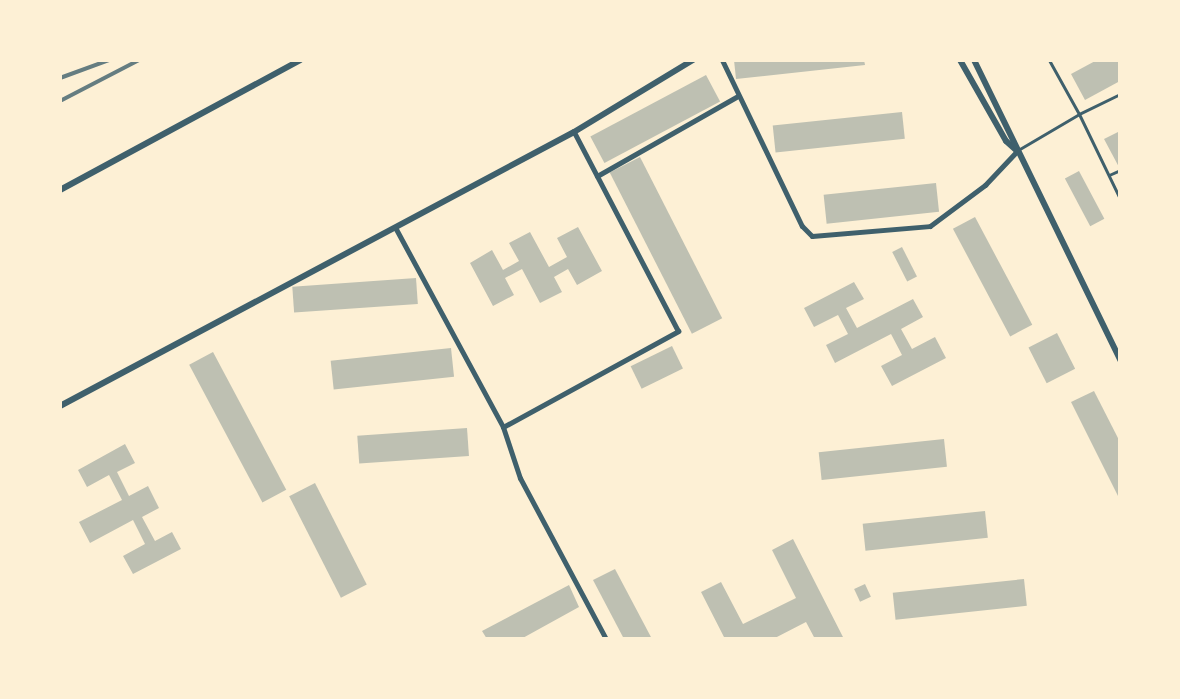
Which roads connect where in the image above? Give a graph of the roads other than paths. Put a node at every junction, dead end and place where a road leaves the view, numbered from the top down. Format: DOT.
graph roads {
  1 [pos="300,60"];
  2 [pos="693,60"];
  3 [pos="722,60"];
  4 [pos="960,60"];
  5 [pos="974,60"];
  6 [pos="1049,60"];
  7 [pos="1120,94"];
  8 [pos="738,96"];
  9 [pos="1079,114"];
  10 [pos="574,132"];
  11 [pos="1017,151"];
  12 [pos="1120,170"];
  13 [pos="597,176"];
  14 [pos="1108,176"];
  15 [pos="60,190"];
  16 [pos="1120,199"];
  17 [pos="396,229"];
  18 [pos="1120,360"];
  19 [pos="60,406"];
  20 [pos="503,427"];
  21 [pos="606,639"];
  1 -- 15 [label="street"];
  2 -- 10 [label="street"];
  3 -- 8 [label="street"];
  4 -- 11 [label="street"];
  5 -- 11 [label="street"];
  6 -- 9 [label="lane"];
  7 -- 9 [label="lane"];
  8 -- 11 [label="street"];
  8 -- 13 [label="street"];
  9 -- 11 [label="lane"];
  9 -- 14 [label="lane"];
  10 -- 13 [label="street"];
  10 -- 17 [label="street"];
  11 -- 18 [label="street"];
  12 -- 14 [label="lane"];
  13 -- 20 [label="street"];
  14 -- 16 [label="lane"];
  17 -- 19 [label="street"];
  17 -- 20 [label="street"];
  20 -- 21 [label="street"];
}
